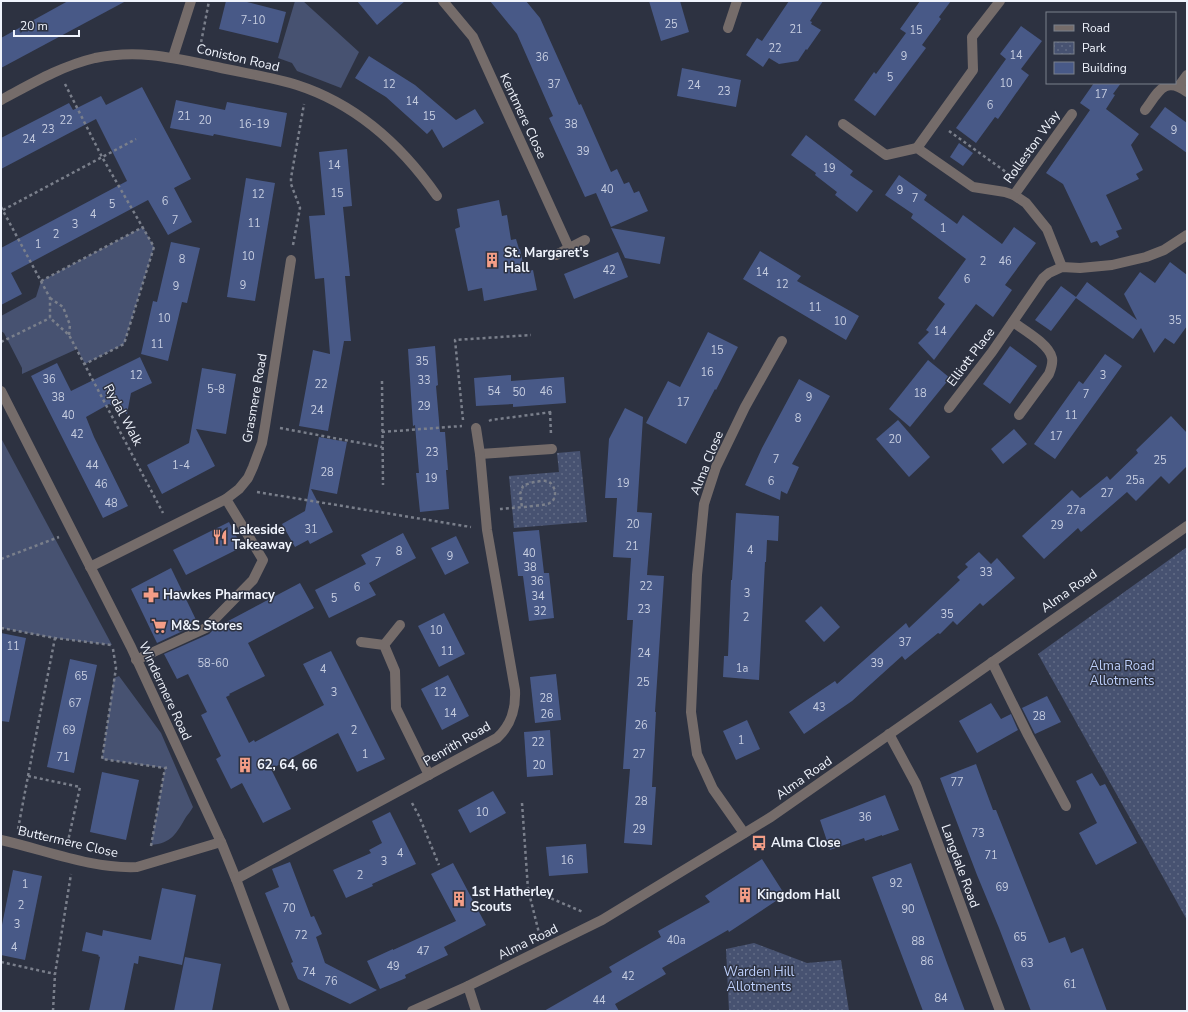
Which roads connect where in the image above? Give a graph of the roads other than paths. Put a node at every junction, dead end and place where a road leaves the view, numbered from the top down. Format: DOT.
graph roads {
  1 [pos="191,1"];
  2 [pos="443,1"];
  3 [pos="738,1"];
  4 [pos="1000,1"];
  5 [pos="728,28"];
  6 [pos="173,57"];
  7 [pos="1187,75"];
  8 [pos="1183,89"];
  9 [pos="1,100"];
  10 [pos="1145,110"];
  11 [pos="1072,114"];
  12 [pos="843,124"];
  13 [pos="917,148"];
  14 [pos="437,196"];
  15 [pos="1014,196"];
  16 [pos="1187,235"];
  17 [pos="585,240"];
  18 [pos="570,248"];
  19 [pos="556,255"];
  20 [pos="291,260"];
  21 [pos="1062,267"];
  22 [pos="1013,322"];
  23 [pos="782,341"];
  24 [pos="1,391"];
  25 [pos="949,408"];
  26 [pos="1018,415"];
  27 [pos="476,428"];
  28 [pos="552,449"];
  29 [pos="480,454"];
  30 [pos="226,499"];
  31 [pos="1187,526"];
  32 [pos="90,567"];
  33 [pos="400,625"];
  34 [pos="361,642"];
  35 [pos="384,645"];
  36 [pos="136,660"];
  37 [pos="992,662"];
  38 [pos="889,734"];
  39 [pos="429,775"];
  40 [pos="1066,806"];
  41 [pos="744,833"];
  42 [pos="1,840"];
  43 [pos="221,842"];
  44 [pos="236,879"];
  45 [pos="468,986"];
  46 [pos="285,1011"];
  47 [pos="412,1011"];
  48 [pos="476,1011"];
  49 [pos="1000,1011"];
  1 -- 6 [label="street"];
  2 -- 18 [label="street, Kentmere Close"];
  3 -- 5 [label="street"];
  4 -- 13 [label="street"];
  6 -- 9 [label="street, Coniston Road"];
  6 -- 14 [label="street, Coniston Road"];
  7 -- 8 [label="street"];
  8 -- 10 [label="street"];
  11 -- 15 [label="street, Rolleston Way"];
  12 -- 13 [label="street"];
  13 -- 15 [label="street, Rolleston Way"];
  15 -- 21 [label="street, Rolleston Way"];
  16 -- 21 [label="street"];
  17 -- 18 [label="street"];
  18 -- 19 [label="street"];
  20 -- 30 [label="street, Grasmere Road"];
  21 -- 22 [label="street, Elliott Place"];
  22 -- 25 [label="street, Elliott Place"];
  22 -- 26 [label="street, Elliott Place"];
  23 -- 41 [label="street, Alma Close"];
  24 -- 32 [label="street, Windermere Road"];
  27 -- 29 [label="street, Penrith Road"];
  28 -- 29 [label="street"];
  29 -- 39 [label="street, Penrith Road"];
  30 -- 32 [label="street, Grasmere Road"];
  30 -- 36 [label="street"];
  31 -- 37 [label="street, Alma Road"];
  32 -- 36 [label="street, Windermere Road"];
  33 -- 35 [label="street"];
  34 -- 35 [label="street"];
  35 -- 39 [label="street"];
  36 -- 43 [label="street, Windermere Road"];
  37 -- 38 [label="street, Alma Road"];
  37 -- 40 [label="street"];
  38 -- 41 [label="street, Alma Road"];
  38 -- 49 [label="street, Langdale Road"];
  39 -- 44 [label="street, Penrith Road"];
  41 -- 45 [label="street, Alma Road"];
  42 -- 43 [label="street, Buttermere Close"];
  43 -- 44 [label="street, Windermere Road"];
  44 -- 46 [label="street, Windermere Road"];
  45 -- 47 [label="street, Alma Road"];
  45 -- 48 [label="street"];
}
